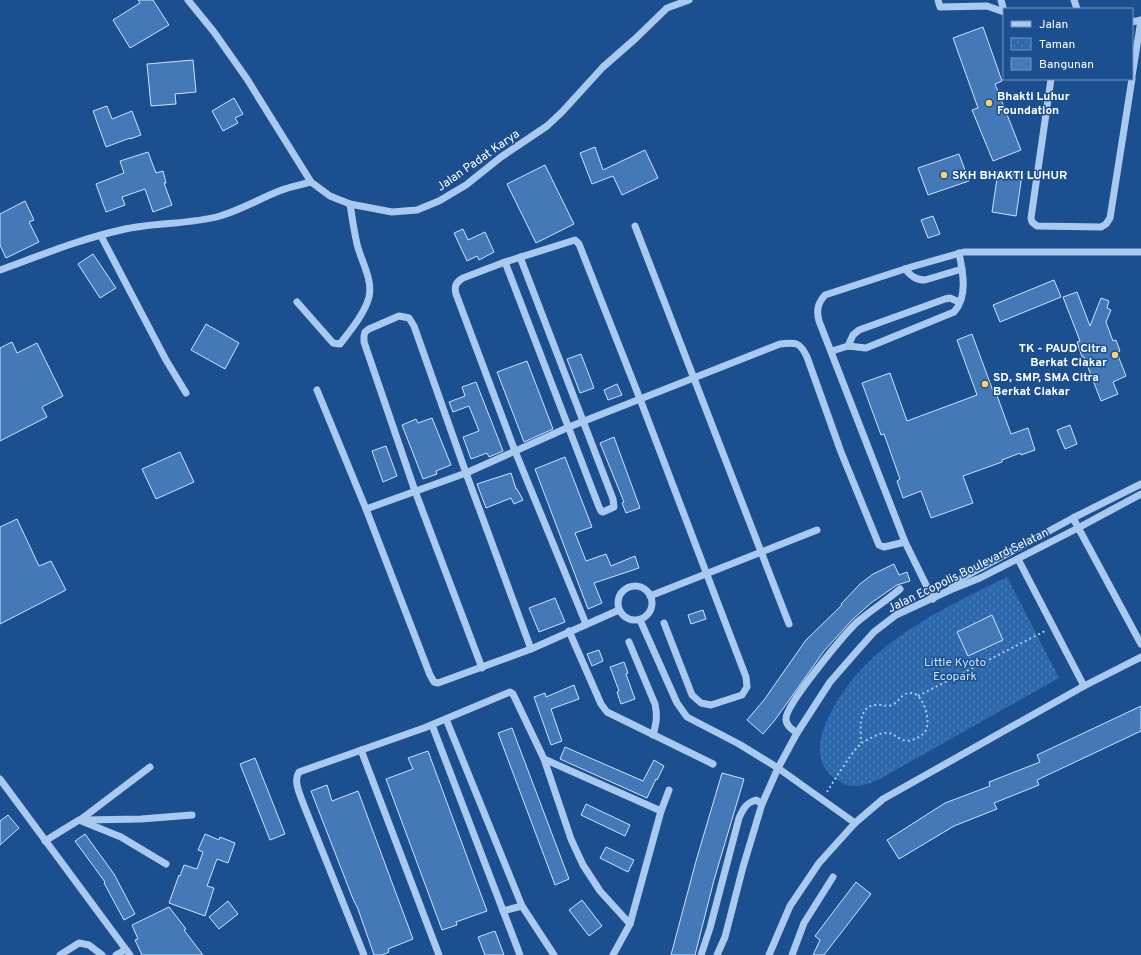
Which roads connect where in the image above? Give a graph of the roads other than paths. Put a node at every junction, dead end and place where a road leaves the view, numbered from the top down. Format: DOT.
graph roads {
  1 [pos="188,0"];
  2 [pos="667,0"];
  3 [pos="689,0"];
  4 [pos="938,0"];
  5 [pos="667,8"];
  6 [pos="1003,12"];
  7 [pos="1141,20"];
  8 [pos="1133,70"];
  9 [pos="1051,80"];
  10 [pos="1132,80"];
  11 [pos="311,182"];
  12 [pos="350,204"];
  13 [pos="635,226"];
  14 [pos="101,236"];
  15 [pos="1141,252"];
  16 [pos="959,253"];
  17 [pos="520,257"];
  18 [pos="505,262"];
  19 [pos="905,269"];
  20 [pos="962,269"];
  21 [pos="0,270"];
  22 [pos="297,302"];
  23 [pos="959,302"];
  24 [pos="848,346"];
  25 [pos="832,352"];
  26 [pos="694,378"];
  27 [pos="317,390"];
  28 [pos="186,393"];
  29 [pos="640,399"];
  30 [pos="583,421"];
  31 [pos="569,427"];
  32 [pos="515,451"];
  33 [pos="466,473"];
  34 [pos="1141,484"];
  35 [pos="415,491"];
  36 [pos="1141,494"];
  37 [pos="366,509"];
  38 [pos="1073,518"];
  39 [pos="817,530"];
  40 [pos="1080,532"];
  41 [pos="905,542"];
  42 [pos="761,552"];
  43 [pos="1019,561"];
  44 [pos="707,574"];
  45 [pos="900,590"];
  46 [pos="950,590"];
  47 [pos="650,596"];
  48 [pos="933,599"];
  49 [pos="619,610"];
  50 [pos="640,620"];
  51 [pos="664,623"];
  52 [pos="586,624"];
  53 [pos="789,624"];
  54 [pos="569,631"];
  55 [pos="629,642"];
  56 [pos="1141,644"];
  57 [pos="531,649"];
  58 [pos="1141,657"];
  59 [pos="482,668"];
  60 [pos="1084,686"];
  61 [pos="446,719"];
  62 [pos="432,725"];
  63 [pos="797,732"];
  64 [pos="653,736"];
  65 [pos="361,750"];
  66 [pos="544,760"];
  67 [pos="713,764"];
  68 [pos="150,767"];
  69 [pos="778,768"];
  70 [pos="0,779"];
  71 [pos="669,790"];
  72 [pos="762,804"];
  73 [pos="661,811"];
  74 [pos="192,815"];
  75 [pos="79,820"];
  76 [pos="855,823"];
  77 [pos="45,840"];
  78 [pos="166,864"];
  79 [pos="833,877"];
  80 [pos="522,906"];
  81 [pos="503,911"];
  82 [pos="630,924"];
  83 [pos="127,952"];
  84 [pos="60,955"];
  85 [pos="102,955"];
  86 [pos="116,955"];
  87 [pos="364,955"];
  88 [pos="439,955"];
  89 [pos="520,955"];
  90 [pos="554,955"];
  91 [pos="613,955"];
  92 [pos="701,955"];
  93 [pos="717,955"];
  94 [pos="769,955"];
  95 [pos="792,955"];
  1 -- 11 [label="street, Jalan Padat Karya"];
  2 -- 5 [label="street"];
  3 -- 5 [label="street, Jalan Padat Karya"];
  4 -- 6 [label="street"];
  5 -- 12 [label="street, Jalan Padat Karya"];
  7 -- 8 [label="street"];
  9 -- 10 [label="street"];
  11 -- 12 [label="street, Jalan Padat Karya"];
  11 -- 14 [label="street"];
  12 -- 22 [label="street"];
  13 -- 26 [label="street"];
  14 -- 21 [label="street"];
  14 -- 28 [label="street"];
  15 -- 16 [label="street"];
  16 -- 19 [label="street"];
  16 -- 20 [label="street"];
  17 -- 18 [label="street"];
  17 -- 29 [label="street"];
  17 -- 30 [label="street"];
  18 -- 31 [label="street"];
  18 -- 32 [label="street"];
  19 -- 20 [label="street"];
  19 -- 25 [label="street"];
  20 -- 23 [label="street"];
  23 -- 24 [label="street"];
  23 -- 24 [label="street"];
  24 -- 25 [label="street"];
  25 -- 41 [label="street"];
  26 -- 29 [label="street"];
  26 -- 41 [label="street"];
  26 -- 42 [label="street"];
  27 -- 37 [label="street"];
  29 -- 30 [label="street"];
  29 -- 44 [label="street"];
  30 -- 31 [label="street"];
  30 -- 31 [label="street"];
  31 -- 32 [label="street"];
  32 -- 33 [label="street"];
  32 -- 52 [label="street"];
  33 -- 35 [label="street"];
  33 -- 35 [label="street"];
  33 -- 57 [label="street"];
  34 -- 38 [label="street"];
  35 -- 37 [label="street"];
  35 -- 59 [label="street"];
  36 -- 40 [label="street, Jalan Ecopolis Boulevard Selatan"];
  37 -- 59 [label="street"];
  38 -- 40 [label="street"];
  38 -- 46 [label="street"];
  39 -- 42 [label="street"];
  40 -- 43 [label="street, Jalan Ecopolis Boulevard Selatan"];
  40 -- 56 [label="street"];
  41 -- 48 [label="street"];
  42 -- 44 [label="street"];
  42 -- 53 [label="street"];
  43 -- 46 [label="street, Jalan Ecopolis Boulevard Selatan"];
  43 -- 60 [label="street"];
  44 -- 47 [label="street"];
  44 -- 51 [label="street"];
  45 -- 63 [label="street"];
  46 -- 48 [label="street, Jalan Ecopolis Boulevard Selatan"];
  47 -- 49 [label="street"];
  47 -- 50 [label="street"];
  48 -- 63 [label="street, Jalan Ecopolis Boulevard Selatan"];
  49 -- 50 [label="street"];
  49 -- 52 [label="street"];
  50 -- 69 [label="street"];
  52 -- 54 [label="street"];
  54 -- 57 [label="street"];
  54 -- 64 [label="street"];
  55 -- 64 [label="street"];
  57 -- 59 [label="street"];
  58 -- 60 [label="street"];
  60 -- 76 [label="street"];
  61 -- 62 [label="street"];
  61 -- 66 [label="street"];
  61 -- 80 [label="street"];
  62 -- 65 [label="street"];
  62 -- 81 [label="street"];
  63 -- 69 [label="street, Jalan Ecopolis Boulevard Selatan"];
  64 -- 67 [label="street"];
  65 -- 87 [label="street"];
  65 -- 88 [label="street"];
  66 -- 73 [label="street"];
  66 -- 82 [label="street"];
  68 -- 75 [label="street"];
  69 -- 72 [label="street, Jalan Ecopolis Boulevard Selatan"];
  69 -- 76 [label="street"];
  70 -- 77 [label="street"];
  71 -- 73 [label="street"];
  72 -- 92 [label="street"];
  72 -- 93 [label="street, Jalan Ecopolis Boulevard Selatan"];
  73 -- 82 [label="street"];
  74 -- 75 [label="street"];
  75 -- 77 [label="street"];
  75 -- 78 [label="street"];
  76 -- 94 [label="street"];
  77 -- 83 [label="street"];
  79 -- 95 [label="street"];
  80 -- 81 [label="street"];
  80 -- 90 [label="street"];
  81 -- 89 [label="street"];
  82 -- 91 [label="street"];
  83 -- 86 [label="street"];
  84 -- 85 [label="street"];
}
